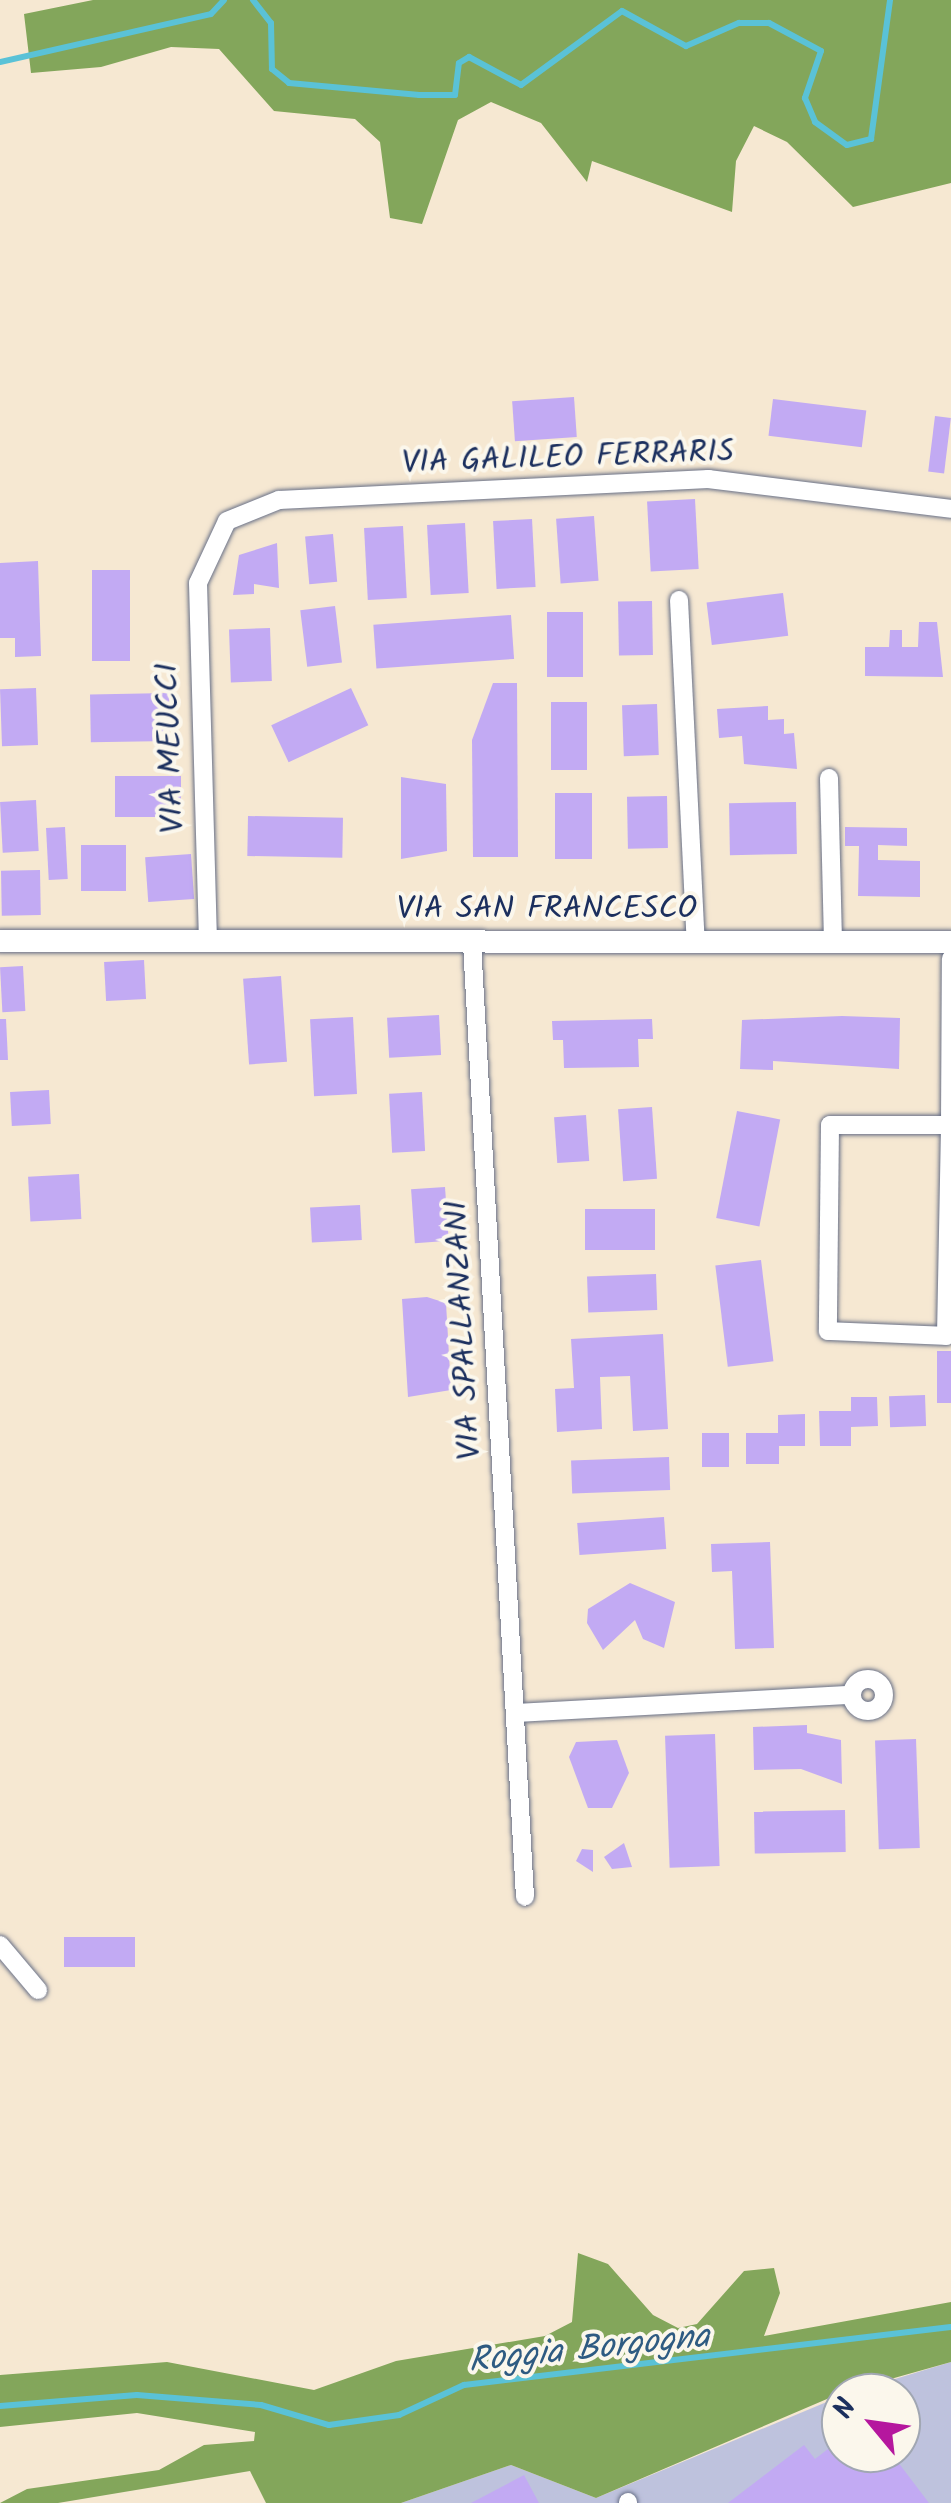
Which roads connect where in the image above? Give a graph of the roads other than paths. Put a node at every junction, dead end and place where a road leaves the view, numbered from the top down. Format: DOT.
graph roads {
  1 [pos="951,509"];
  2 [pos="209,554"];
  3 [pos="679,600"];
  4 [pos="829,778"];
  5 [pos="0,941"];
  6 [pos="208,941"];
  7 [pos="951,942"];
  8 [pos="472,943"];
  9 [pos="696,943"];
  10 [pos="833,943"];
  11 [pos="951,959"];
  12 [pos="950,1125"];
  13 [pos="852,1695"];
  14 [pos="516,1713"];
  15 [pos="524,1896"];
  16 [pos="0,1945"];
  17 [pos="38,1990"];
  1 -- 2 [label="street, VIA GALILEO FERRARIS"];
  2 -- 6 [label="street, VIA MEUCCI"];
  3 -- 9 [label="street"];
  4 -- 10 [label="street"];
  5 -- 6 [label="street, VIA SAN FRANCESCO"];
  6 -- 8 [label="street, VIA SAN FRANCESCO"];
  7 -- 10 [label="street, VIA SAN FRANCESCO"];
  8 -- 9 [label="street, VIA SAN FRANCESCO"];
  8 -- 14 [label="street, VIA SPALLANZANI"];
  9 -- 10 [label="street, VIA SAN FRANCESCO"];
  11 -- 12 [label="street"];
  12 -- 12 [label="street"];
  13 -- 14 [label="street"];
  14 -- 15 [label="street, VIA SPALLANZANI"];
  16 -- 17 [label="street"];
}
